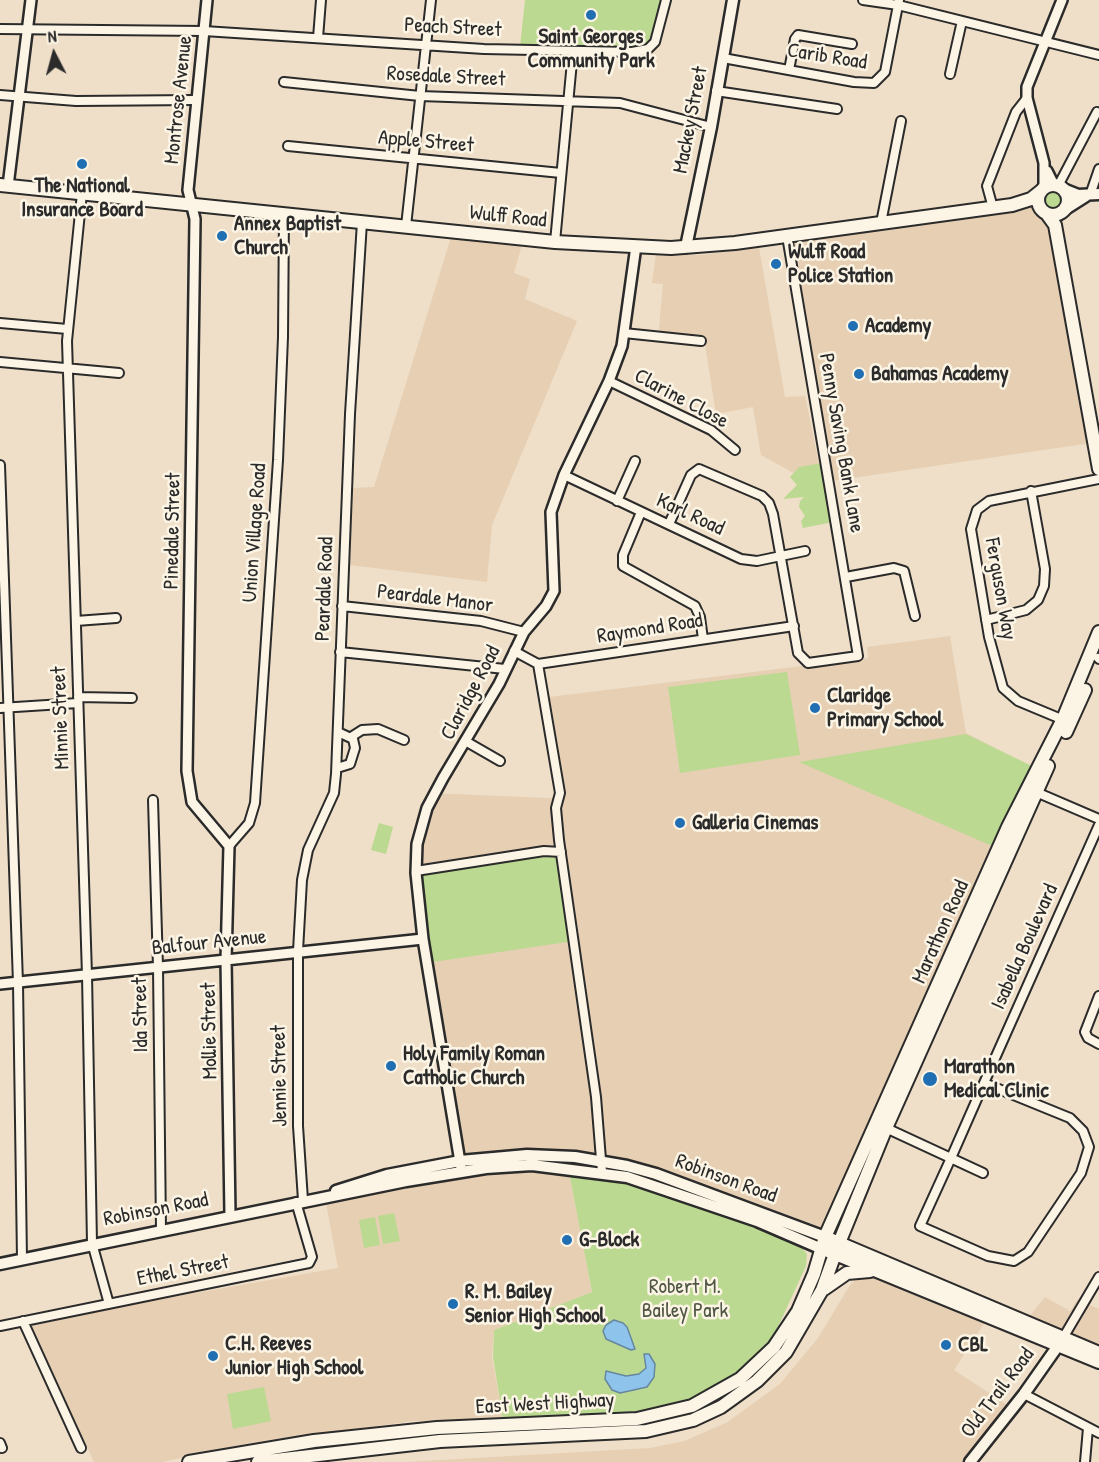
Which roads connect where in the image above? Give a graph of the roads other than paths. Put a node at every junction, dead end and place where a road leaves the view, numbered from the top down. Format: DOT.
graph roads {
  1 [pos="30,0"];
  2 [pos="207,0"];
  3 [pos="321,0"];
  4 [pos="431,0"];
  5 [pos="666,0"];
  6 [pos="733,0"];
  7 [pos="863,0"];
  8 [pos="1062,0"];
  9 [pos="898,2"];
  10 [pos="962,21"];
  11 [pos="0,28"];
  12 [pos="27,29"];
  13 [pos="204,31"];
  14 [pos="318,38"];
  15 [pos="1046,41"];
  16 [pos="852,44"];
  17 [pos="426,45"];
  18 [pos="573,51"];
  19 [pos="1099,55"];
  20 [pos="723,58"];
  21 [pos="789,70"];
  22 [pos="950,74"];
  23 [pos="284,82"];
  24 [pos="716,91"];
  25 [pos="0,95"];
  26 [pos="21,95"];
  27 [pos="420,96"];
  28 [pos="1026,98"];
  29 [pos="196,100"];
  30 [pos="568,101"];
  31 [pos="837,109"];
  32 [pos="1097,112"];
  33 [pos="901,121"];
  34 [pos="711,127"];
  35 [pos="288,146"];
  36 [pos="413,159"];
  37 [pos="1099,169"];
  38 [pos="561,173"];
  39 [pos="4,185"];
  40 [pos="1052,188"];
  41 [pos="82,193"];
  42 [pos="1094,194"];
  43 [pos="190,204"];
  44 [pos="1012,205"];
  45 [pos="993,208"];
  46 [pos="1063,211"];
  47 [pos="1046,213"];
  48 [pos="284,214"];
  49 [pos="362,222"];
  50 [pos="881,223"];
  51 [pos="406,226"];
  52 [pos="787,236"];
  53 [pos="555,242"];
  54 [pos="636,246"];
  55 [pos="686,247"];
  56 [pos="0,323"];
  57 [pos="67,329"];
  58 [pos="624,333"];
  59 [pos="701,341"];
  60 [pos="0,362"];
  61 [pos="68,368"];
  62 [pos="119,373"];
  63 [pos="609,381"];
  64 [pos="1099,444"];
  65 [pos="735,450"];
  66 [pos="635,461"];
  67 [pos="0,465"];
  68 [pos="1099,469"];
  69 [pos="564,475"];
  70 [pos="1099,479"];
  71 [pos="1031,491"];
  72 [pos="617,501"];
  73 [pos="641,512"];
  74 [pos="669,524"];
  75 [pos="805,551"];
  76 [pos="782,555"];
  77 [pos="846,577"];
  78 [pos="342,606"];
  79 [pos="915,616"];
  80 [pos="116,618"];
  81 [pos="76,621"];
  82 [pos="986,621"];
  83 [pos="794,626"];
  84 [pos="524,632"];
  85 [pos="1099,632"];
  86 [pos="703,639"];
  87 [pos="514,651"];
  88 [pos="340,652"];
  89 [pos="1099,658"];
  90 [pos="538,664"];
  91 [pos="505,669"];
  92 [pos="132,698"];
  93 [pos="78,700"];
  94 [pos="0,708"];
  95 [pos="9,708"];
  96 [pos="1066,721"];
  97 [pos="338,732"];
  98 [pos="351,737"];
  99 [pos="404,740"];
  100 [pos="466,742"];
  101 [pos="500,761"];
  102 [pos="337,768"];
  103 [pos="1036,792"];
  104 [pos="153,800"];
  105 [pos="1099,819"];
  106 [pos="1099,825"];
  107 [pos="559,840"];
  108 [pos="229,846"];
  109 [pos="544,851"];
  110 [pos="561,852"];
  111 [pos="416,871"];
  112 [pos="423,939"];
  113 [pos="297,951"];
  114 [pos="226,960"];
  115 [pos="158,967"];
  116 [pos="87,975"];
  117 [pos="18,983"];
  118 [pos="0,984"];
  119 [pos="1099,996"];
  120 [pos="1099,1044"];
  121 [pos="984,1083"];
  122 [pos="885,1128"];
  123 [pos="951,1158"];
  124 [pos="461,1166"];
  125 [pos="603,1166"];
  126 [pos="983,1173"];
  127 [pos="299,1201"];
  128 [pos="230,1215"];
  129 [pos="161,1230"];
  130 [pos="92,1243"];
  131 [pos="823,1243"];
  132 [pos="837,1248"];
  133 [pos="22,1259"];
  134 [pos="0,1264"];
  135 [pos="886,1275"];
  136 [pos="1099,1277"];
  137 [pos="822,1290"];
  138 [pos="109,1304"];
  139 [pos="23,1321"];
  140 [pos="0,1326"];
  141 [pos="1060,1342"];
  142 [pos="1099,1353"];
  143 [pos="1099,1362"];
  144 [pos="1024,1394"];
  145 [pos="1088,1428"];
  146 [pos="1099,1433"];
  147 [pos="305,1443"];
  148 [pos="81,1448"];
  149 [pos="307,1459"];
  150 [pos="189,1462"];
  151 [pos="258,1462"];
  152 [pos="970,1462"];
  153 [pos="1085,1462"];
  1 -- 12 [label="street"];
  2 -- 13 [label="street, Montrose Avenue"];
  3 -- 14 [label="street"];
  4 -- 17 [label="street"];
  5 -- 18 [label="street, Peach Street"];
  6 -- 20 [label="main road, Mackey Street"];
  7 -- 9 [label="street"];
  8 -- 15 [label="street"];
  9 -- 10 [label="street"];
  9 -- 21 [label="street, Carib Road"];
  10 -- 15 [label="street"];
  10 -- 22 [label="street"];
  11 -- 12 [label="street, Peach Street"];
  12 -- 13 [label="street, Peach Street"];
  12 -- 26 [label="street"];
  13 -- 14 [label="street, Peach Street"];
  13 -- 29 [label="street, Montrose Avenue"];
  14 -- 17 [label="street, Peach Street"];
  15 -- 19 [label="street"];
  15 -- 28 [label="street"];
  16 -- 21 [label="street"];
  17 -- 18 [label="street, Peach Street"];
  17 -- 27 [label="street"];
  18 -- 30 [label="street"];
  20 -- 21 [label="street, Carib Road"];
  20 -- 24 [label="main road, Mackey Street"];
  23 -- 27 [label="street, Rosedale Street"];
  24 -- 31 [label="street"];
  24 -- 34 [label="main road, Mackey Street"];
  25 -- 26 [label="street"];
  26 -- 29 [label="street"];
  26 -- 39 [label="street"];
  27 -- 30 [label="street, Rosedale Street"];
  27 -- 36 [label="street"];
  28 -- 40 [label="street"];
  28 -- 45 [label="street"];
  29 -- 43 [label="street, Montrose Avenue"];
  30 -- 34 [label="street, Rosedale Street"];
  30 -- 38 [label="street"];
  32 -- 40 [label="street"];
  33 -- 50 [label="street"];
  34 -- 55 [label="main road, Mackey Street"];
  35 -- 36 [label="street, Apple Street"];
  36 -- 38 [label="street, Apple Street"];
  36 -- 51 [label="street"];
  37 -- 42 [label="street"];
  38 -- 53 [label="street"];
  39 -- 41 [label="main road, Wulff Road"];
  40 -- 42 [label="main road"];
  40 -- 44 [label="main road, Wulff Road"];
  40 -- 46 [label="main road"];
  40 -- 47 [label="main road"];
  41 -- 43 [label="main road, Wulff Road"];
  41 -- 57 [label="street, Minnie Street"];
  42 -- 46 [label="main road"];
  43 -- 48 [label="main road, Wulff Road"];
  43 -- 108 [label="street, Pinedale Street"];
  44 -- 45 [label="main road, Wulff Road"];
  44 -- 47 [label="main road, Wulff Road"];
  45 -- 50 [label="main road, Wulff Road"];
  46 -- 47 [label="main road"];
  46 -- 64 [label="main road"];
  47 -- 68 [label="main road"];
  48 -- 49 [label="main road, Wulff Road"];
  48 -- 108 [label="street, Union Village Road"];
  49 -- 51 [label="main road, Wulff Road"];
  49 -- 78 [label="street, Peardale Road"];
  50 -- 52 [label="main road, Wulff Road"];
  51 -- 53 [label="main road, Wulff Road"];
  52 -- 55 [label="main road, Wulff Road"];
  52 -- 77 [label="street, Penny Saving Bank Lane"];
  53 -- 54 [label="main road, Wulff Road"];
  54 -- 55 [label="main road, Wulff Road"];
  54 -- 58 [label="street, Claridge Road"];
  56 -- 57 [label="street"];
  57 -- 61 [label="street, Minnie Street"];
  58 -- 59 [label="street"];
  58 -- 63 [label="street, Claridge Road"];
  60 -- 61 [label="street"];
  61 -- 62 [label="street"];
  61 -- 81 [label="street, Minnie Street"];
  63 -- 65 [label="street, Clarine Close"];
  63 -- 69 [label="street, Claridge Road"];
  66 -- 72 [label="street"];
  67 -- 95 [label="street"];
  69 -- 72 [label="street, Karl Road"];
  69 -- 84 [label="street, Claridge Road"];
  70 -- 71 [label="street, Ferguson Way"];
  71 -- 82 [label="street"];
  71 -- 82 [label="street, Ferguson Way"];
  72 -- 73 [label="street, Karl Road"];
  73 -- 74 [label="street, Karl Road"];
  73 -- 86 [label="street"];
  74 -- 76 [label="street, Karl Road"];
  74 -- 76 [label="street"];
  75 -- 76 [label="street, Karl Road"];
  76 -- 83 [label="street"];
  77 -- 79 [label="street"];
  77 -- 83 [label="street, Penny Saving Bank Lane"];
  78 -- 84 [label="street, Peardale Manor"];
  78 -- 88 [label="street, Peardale Road"];
  80 -- 81 [label="street"];
  81 -- 93 [label="street, Minnie Street"];
  82 -- 96 [label="street, Ferguson Way"];
  83 -- 86 [label="street, Raymond Road"];
  84 -- 87 [label="street, Claridge Road"];
  85 -- 96 [label="main road, Marathon Road"];
  86 -- 90 [label="street, Raymond Road"];
  87 -- 90 [label="street"];
  87 -- 91 [label="street, Claridge Road"];
  88 -- 91 [label="street"];
  88 -- 97 [label="street, Peardale Road"];
  89 -- 96 [label="main road, Marathon Road"];
  90 -- 107 [label="street"];
  91 -- 100 [label="street, Claridge Road"];
  92 -- 93 [label="street"];
  93 -- 95 [label="street"];
  93 -- 116 [label="street, Minnie Street"];
  94 -- 95 [label="street"];
  95 -- 117 [label="street"];
  96 -- 103 [label="main road, Marathon Road"];
  96 -- 131 [label="main road, Marathon Road"];
  97 -- 98 [label="street"];
  97 -- 102 [label="street, Peardale Road"];
  98 -- 99 [label="street"];
  98 -- 102 [label="street"];
  100 -- 101 [label="street"];
  100 -- 111 [label="street, Claridge Road"];
  102 -- 113 [label="street, Peardale Road"];
  103 -- 105 [label="street"];
  103 -- 122 [label="main road, Marathon Road"];
  104 -- 115 [label="street, Ida Street"];
  106 -- 121 [label="street, Isabella Boulevard"];
  107 -- 109 [label="street"];
  107 -- 110 [label="street"];
  108 -- 114 [label="street, Mollie Street"];
  109 -- 110 [label="street"];
  109 -- 111 [label="street"];
  110 -- 125 [label="street"];
  111 -- 112 [label="street, Claridge Road"];
  112 -- 113 [label="street, Balfour Avenue"];
  112 -- 124 [label="street, Claridge Road"];
  113 -- 114 [label="street, Balfour Avenue"];
  113 -- 127 [label="street, Jennie Street"];
  114 -- 115 [label="street, Balfour Avenue"];
  114 -- 128 [label="street, Mollie Street"];
  115 -- 116 [label="street, Balfour Avenue"];
  115 -- 129 [label="street, Ida Street"];
  116 -- 117 [label="street, Balfour Avenue"];
  116 -- 130 [label="street, Minnie Street"];
  117 -- 118 [label="street, Balfour Avenue"];
  117 -- 133 [label="street"];
  119 -- 120 [label="street"];
  121 -- 123 [label="street, Isabella Boulevard"];
  121 -- 123 [label="street, Isabella Boulevard"];
  122 -- 123 [label="street"];
  122 -- 132 [label="main road, Marathon Road"];
  123 -- 126 [label="street"];
  124 -- 125 [label="main road, Robinson Road"];
  124 -- 127 [label="main road, Robinson Road"];
  125 -- 131 [label="main road, Robinson Road"];
  127 -- 128 [label="main road, Robinson Road"];
  127 -- 138 [label="street, Ethel Street"];
  128 -- 129 [label="main road, Robinson Road"];
  129 -- 130 [label="main road, Robinson Road"];
  130 -- 133 [label="main road, Robinson Road"];
  130 -- 138 [label="street, Minnie Street"];
  131 -- 132 [label="main road, Robinson Road"];
  131 -- 147 [label="main road, East West Highway"];
  132 -- 135 [label="main road, Robinson Road"];
  132 -- 137 [label="main road, East West Highway"];
  132 -- 141 [label="main road, Robinson Road"];
  133 -- 134 [label="main road, Robinson Road"];
  135 -- 137 [label="main road"];
  135 -- 141 [label="main road, Robinson Road"];
  136 -- 141 [label="street"];
  137 -- 149 [label="main road, East West Highway"];
  138 -- 139 [label="street, Ethel Street"];
  139 -- 140 [label="street, Ethel Street"];
  139 -- 148 [label="street"];
  141 -- 142 [label="main road, Robinson Road"];
  141 -- 143 [label="main road, Robinson Road"];
  141 -- 144 [label="main road, Old Trail Road"];
  144 -- 145 [label="street"];
  144 -- 152 [label="main road, Old Trail Road"];
  145 -- 146 [label="street"];
  145 -- 153 [label="street"];
  147 -- 149 [label="street"];
  147 -- 150 [label="main road, East West Highway"];
  149 -- 151 [label="main road, East West Highway"];
}
